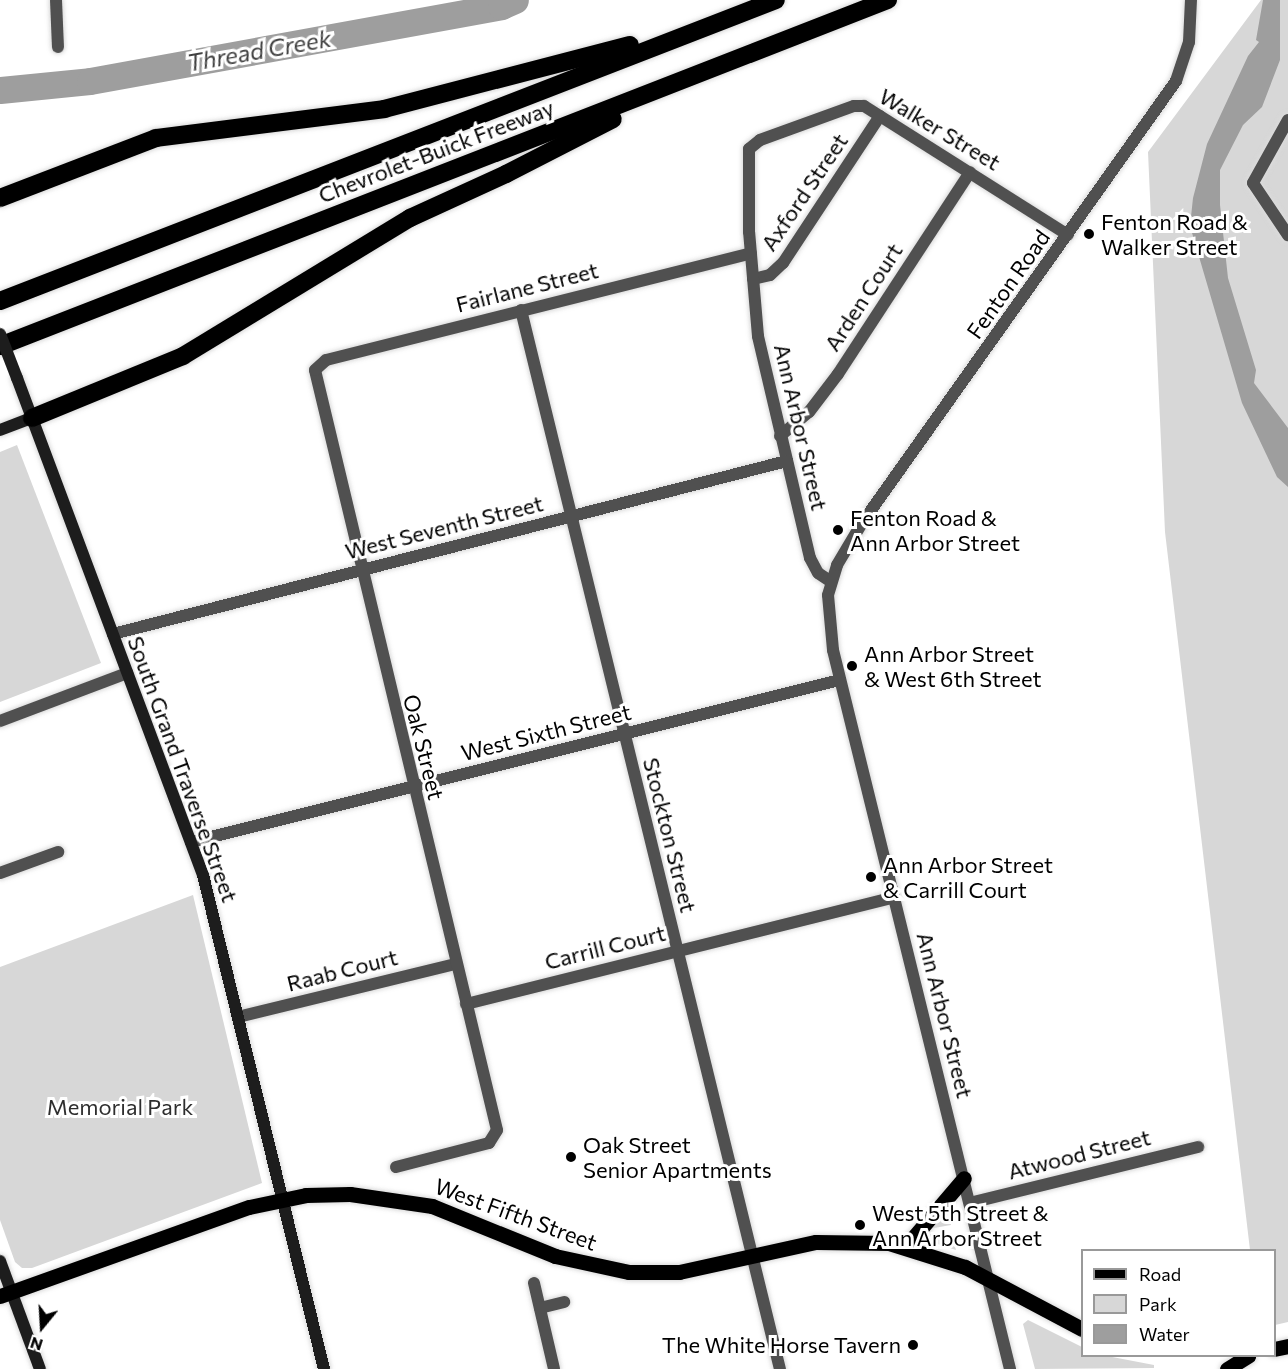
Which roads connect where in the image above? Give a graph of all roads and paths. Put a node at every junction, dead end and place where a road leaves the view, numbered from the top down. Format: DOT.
graph roads {
  1 [pos="56,0"];
  2 [pos="776,0"];
  3 [pos="888,0"];
  4 [pos="1191,0"];
  5 [pos="713,23"];
  6 [pos="58,47"];
  7 [pos="694,76"];
  8 [pos="880,116"];
  9 [pos="1288,120"];
  10 [pos="749,148"];
  11 [pos="970,172"];
  12 [pos="0,198"];
  13 [pos="1068,235"];
  14 [pos="1288,235"];
  15 [pos="751,253"];
  16 [pos="753,279"];
  17 [pos="0,301"];
  18 [pos="521,310"];
  19 [pos="0,334"];
  20 [pos="0,346"];
  21 [pos="316,368"];
  22 [pos="32,417"];
  23 [pos="0,430"];
  24 [pos="780,436"];
  25 [pos="787,461"];
  26 [pos="571,516"];
  27 [pos="360,570"];
  28 [pos="830,581"];
  29 [pos="113,634"];
  30 [pos="127,673"];
  31 [pos="840,680"];
  32 [pos="0,721"];
  33 [pos="624,734"];
  34 [pos="412,786"];
  35 [pos="191,842"];
  36 [pos="58,852"];
  37 [pos="0,873"];
  38 [pos="894,897"];
  39 [pos="676,951"];
  40 [pos="456,964"];
  41 [pos="466,1004"];
  42 [pos="238,1017"];
  43 [pos="1198,1147"];
  44 [pos="396,1167"];
  45 [pos="964,1178"];
  46 [pos="283,1198"];
  47 [pos="970,1203"];
  48 [pos="906,1246"];
  49 [pos="752,1256"];
  50 [pos="0,1261"];
  51 [pos="988,1279"];
  52 [pos="534,1283"];
  53 [pos="6,1294"];
  54 [pos="564,1302"];
  55 [pos="540,1308"];
  56 [pos="1081,1328"];
  57 [pos="1245,1357"];
  58 [pos="40,1369"];
  59 [pos="324,1369"];
  60 [pos="554,1369"];
  61 [pos="780,1369"];
  62 [pos="1010,1369"];
  63 [pos="1227,1369"];
  1 -- 6 [label="street"];
  2 -- 5 [label="highway, Chevrolet-Buick Freeway"];
  3 -- 7 [label="highway, Chevrolet-Buick Freeway"];
  4 -- 13 [label="street, Fenton Road"];
  5 -- 12 [label="highway"];
  5 -- 17 [label="highway, Chevrolet-Buick Freeway"];
  7 -- 20 [label="highway, Chevrolet-Buick Freeway"];
  7 -- 22 [label="highway"];
  8 -- 10 [label="street, Walker Street"];
  8 -- 11 [label="street, Walker Street"];
  8 -- 16 [label="street, Axford Street"];
  9 -- 14 [label="street"];
  10 -- 15 [label="street, Ann Arbor Street"];
  11 -- 13 [label="street, Walker Street"];
  11 -- 24 [label="street, Arden Court"];
  13 -- 28 [label="street, Fenton Road"];
  15 -- 16 [label="street, Ann Arbor Street"];
  15 -- 18 [label="street, Fairlane Street"];
  16 -- 24 [label="street, Ann Arbor Street"];
  18 -- 21 [label="street, Fairlane Street"];
  18 -- 26 [label="street, Stockton Street"];
  19 -- 22 [label="main road, South Grand Traverse Street, bridge"];
  21 -- 27 [label="street, Oak Street"];
  22 -- 23 [label="main road"];
  22 -- 29 [label="main road, South Grand Traverse Street"];
  24 -- 25 [label="street, Ann Arbor Street"];
  25 -- 26 [label="street, West Seventh Street"];
  25 -- 28 [label="street, Ann Arbor Street"];
  26 -- 27 [label="street, West Seventh Street"];
  26 -- 33 [label="street, Stockton Street"];
  27 -- 29 [label="street, West Seventh Street"];
  27 -- 34 [label="street, Oak Street"];
  28 -- 31 [label="street, Ann Arbor Street"];
  29 -- 30 [label="main road, South Grand Traverse Street"];
  30 -- 32 [label="street"];
  30 -- 35 [label="main road, South Grand Traverse Street"];
  31 -- 33 [label="street, West Sixth Street"];
  31 -- 38 [label="street, Ann Arbor Street"];
  33 -- 34 [label="street, West Sixth Street"];
  33 -- 39 [label="street, Stockton Street"];
  34 -- 35 [label="street, West Sixth Street"];
  34 -- 40 [label="street, Oak Street"];
  35 -- 42 [label="main road, South Grand Traverse Street"];
  36 -- 37 [label="street"];
  38 -- 39 [label="street, Carrill Court"];
  38 -- 45 [label="street, Ann Arbor Street"];
  39 -- 41 [label="street, Carrill Court"];
  39 -- 49 [label="street, Stockton Street"];
  40 -- 41 [label="street, Oak Street"];
  40 -- 42 [label="street, Raab Court"];
  41 -- 44 [label="street, Oak Street"];
  42 -- 46 [label="main road, South Grand Traverse Street"];
  43 -- 47 [label="street, Atwood Street"];
  45 -- 47 [label="street, Ann Arbor Street"];
  45 -- 48 [label="main road"];
  46 -- 49 [label="main road, West Fifth Street"];
  46 -- 53 [label="main road, West Fifth Street"];
  46 -- 59 [label="main road, South Grand Traverse Street"];
  47 -- 51 [label="street, Ann Arbor Street"];
  48 -- 49 [label="main road, West Fifth Street"];
  48 -- 51 [label="main road, West Fifth Street"];
  49 -- 61 [label="street, Stockton Street"];
  50 -- 53 [label="main road"];
  51 -- 56 [label="main road, West Fifth Street"];
  51 -- 62 [label="street, Ann Arbor Street"];
  52 -- 55 [label="street"];
  53 -- 58 [label="main road"];
  54 -- 55 [label="street"];
  55 -- 60 [label="street"];
  57 -- 63 [label="main road"];
}
